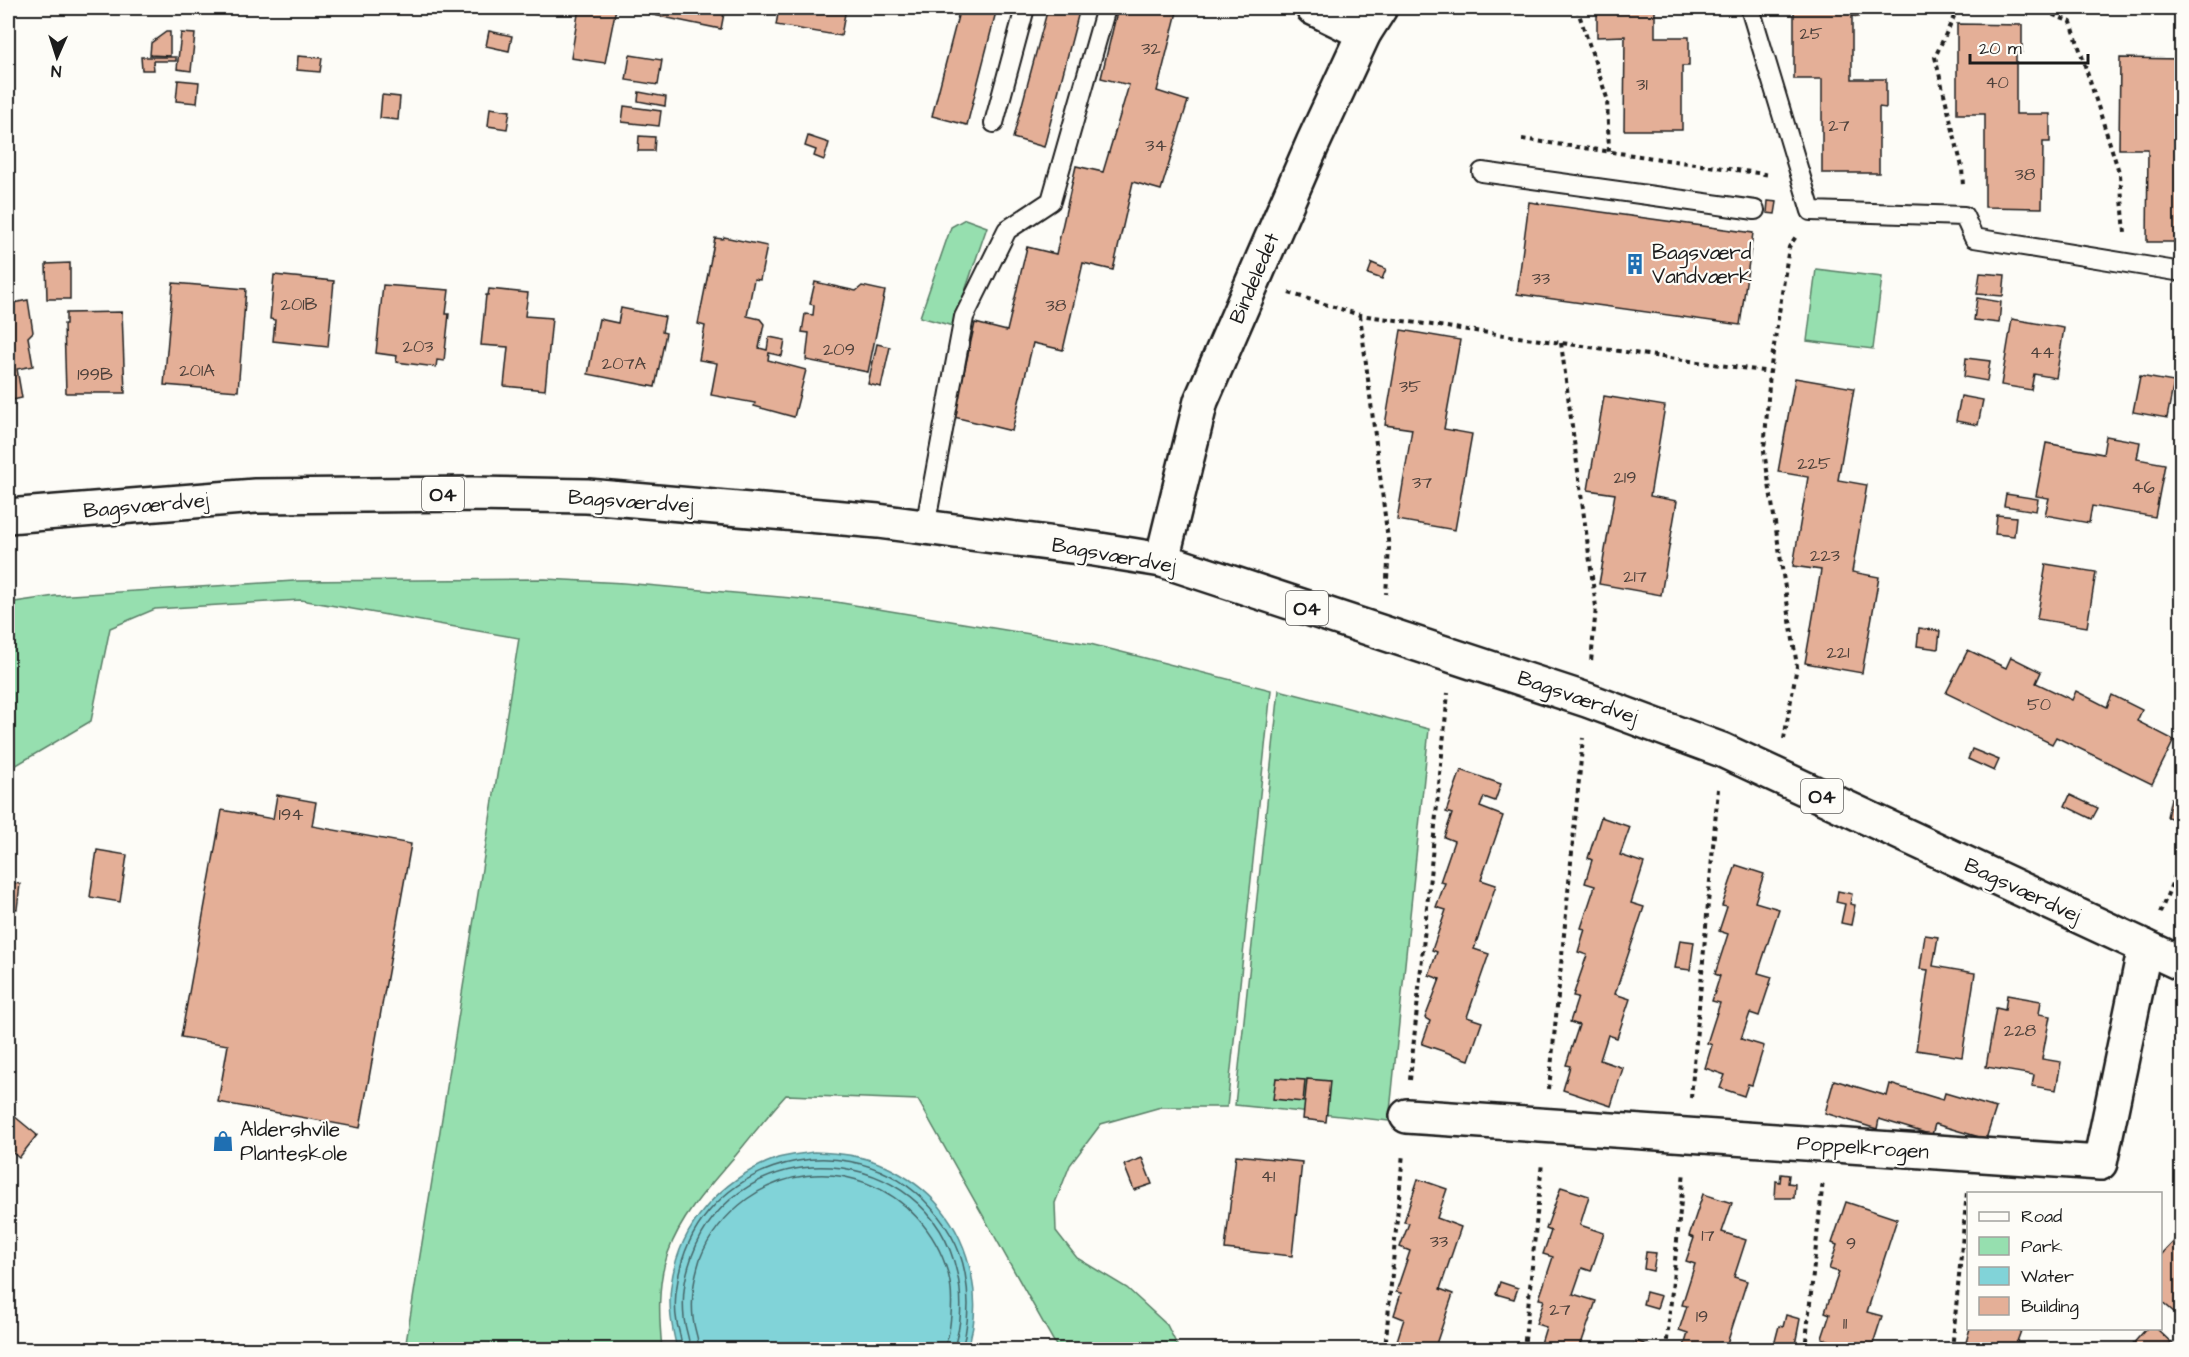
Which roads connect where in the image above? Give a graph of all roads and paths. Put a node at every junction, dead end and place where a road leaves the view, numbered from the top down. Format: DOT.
graph roads {
  1 [pos="1025,8"];
  2 [pos="1106,8"];
  3 [pos="1313,8"];
  4 [pos="1577,8"];
  5 [pos="1750,8"];
  6 [pos="1958,8"];
  7 [pos="2036,8"];
  8 [pos="1372,20"];
  9 [pos="994,123"];
  10 [pos="1522,139"];
  11 [pos="1609,152"];
  12 [pos="1482,172"];
  13 [pos="1802,180"];
  14 [pos="1755,210"];
  15 [pos="1811,211"];
  16 [pos="1964,216"];
  17 [pos="2128,263"];
  18 [pos="2181,272"];
  19 [pos="1252,282"];
  20 [pos="1360,315"];
  21 [pos="1561,343"];
  22 [pos="1770,372"];
  23 [pos="8,516"];
  24 [pos="925,527"];
  25 [pos="1162,560"];
  26 [pos="1383,632"];
  27 [pos="1452,655"];
  28 [pos="1587,700"];
  29 [pos="1778,776"];
  30 [pos="1579,782"];
  31 [pos="1713,834"];
  32 [pos="2181,854"];
  33 [pos="2145,947"];
  34 [pos="2181,964"];
  35 [pos="1407,1116"];
  36 [pos="1546,1125"];
  37 [pos="1687,1135"];
  38 [pos="1827,1144"];
  39 [pos="1971,1154"];
  40 [pos="1967,1192"];
  41 [pos="1967,1195"];
  42 [pos="1385,1350"];
  43 [pos="1524,1350"];
  44 [pos="1666,1350"];
  45 [pos="1805,1350"];
  46 [pos="1952,1350"];
  1 -- 9 [label="lane"];
  2 -- 24 [label="lane"];
  3 -- 8 [label="main road"];
  4 -- 11 [label="path"];
  5 -- 13 [label="lane"];
  6 -- 16 [label="path"];
  7 -- 17 [label="path"];
  8 -- 19 [label="main road, Bindeledet"];
  10 -- 11 [label="path"];
  11 -- 13 [label="path"];
  12 -- 14 [label="lane"];
  13 -- 15 [label="lane"];
  15 -- 16 [label="lane"];
  15 -- 22 [label="path"];
  16 -- 17 [label="lane"];
  17 -- 18 [label="lane"];
  19 -- 20 [label="path"];
  19 -- 25 [label="main road, Bindeledet"];
  20 -- 21 [label="path"];
  20 -- 26 [label="path"];
  21 -- 22 [label="path"];
  21 -- 28 [label="path"];
  22 -- 29 [label="path"];
  23 -- 24 [label="main road, Bagsværdvej / O4"];
  24 -- 25 [label="main road, Bagsværdvej / O4"];
  25 -- 26 [label="main road, Bagsværdvej / O4"];
  26 -- 27 [label="main road, Bagsværdvej / O4"];
  27 -- 28 [label="main road, Bagsværdvej / O4"];
  27 -- 35 [label="path"];
  28 -- 29 [label="main road, Bagsværdvej / O4"];
  29 -- 33 [label="main road, Bagsværdvej / O4"];
  30 -- 36 [label="path"];
  31 -- 37 [label="path"];
  32 -- 33 [label="path"];
  33 -- 34 [label="main road, Bagsværdvej / O4"];
  33 -- 39 [label="main road, Poppelkrogen"];
  35 -- 36 [label="main road, Poppelkrogen"];
  35 -- 42 [label="path"];
  36 -- 37 [label="main road, Poppelkrogen"];
  36 -- 43 [label="path"];
  37 -- 38 [label="main road, Poppelkrogen"];
  37 -- 44 [label="path"];
  38 -- 39 [label="main road, Poppelkrogen"];
  38 -- 45 [label="path"];
  39 -- 40 [label="path"];
  41 -- 46 [label="path"];
}
